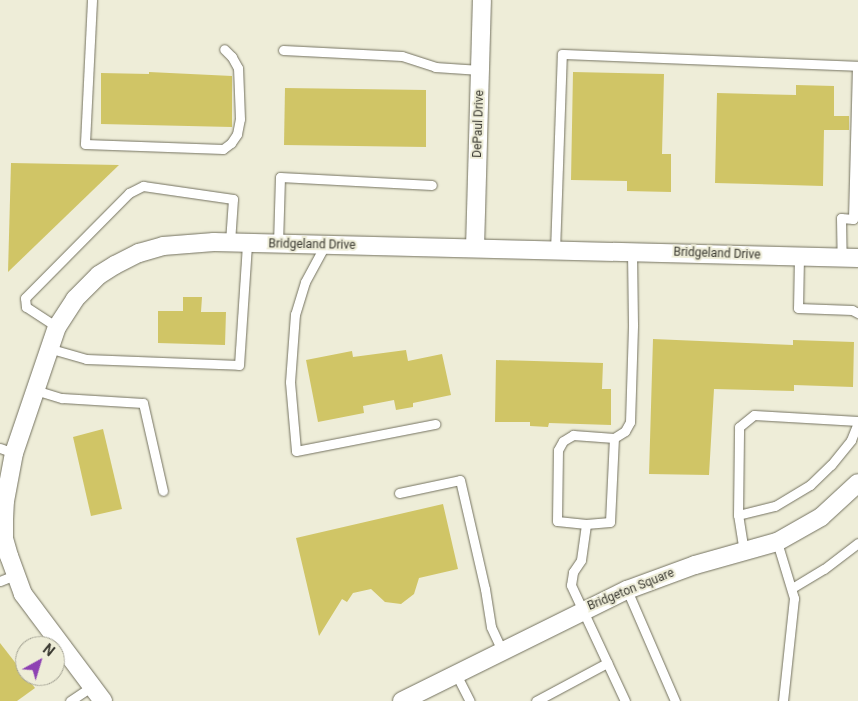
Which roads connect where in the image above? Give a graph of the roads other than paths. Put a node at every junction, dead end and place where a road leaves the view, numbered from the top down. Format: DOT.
graph roads {
  1 [pos="92,0"];
  2 [pos="482,0"];
  3 [pos="224,49"];
  4 [pos="283,50"];
  5 [pos="480,70"];
  6 [pos="432,185"];
  7 [pos="238,242"];
  8 [pos="278,244"];
  9 [pos="325,245"];
  10 [pos="475,248"];
  11 [pos="555,251"];
  12 [pos="632,251"];
  13 [pos="799,257"];
  14 [pos="850,257"];
  15 [pos="858,313"];
  16 [pos="57,327"];
  17 [pos="48,348"];
  18 [pos="34,390"];
  19 [pos="858,422"];
  20 [pos="435,424"];
  21 [pos="614,438"];
  22 [pos="7,451"];
  23 [pos="858,484"];
  24 [pos="164,491"];
  25 [pos="399,493"];
  26 [pos="738,515"];
  27 [pos="586,524"];
  28 [pos="2,538"];
  29 [pos="777,542"];
  30 [pos="858,543"];
  31 [pos="744,552"];
  32 [pos="8,578"];
  33 [pos="792,588"];
  34 [pos="627,590"];
  35 [pos="582,610"];
  36 [pos="502,651"];
  37 [pos="607,663"];
  38 [pos="456,674"];
  39 [pos="92,686"];
  40 [pos="70,701"];
  41 [pos="103,701"];
  42 [pos="402,701"];
  43 [pos="470,701"];
  44 [pos="536,701"];
  45 [pos="625,701"];
  46 [pos="675,701"];
  47 [pos="783,701"];
  1 -- 3 [label="lane"];
  2 -- 5 [label="street, DePaul Drive"];
  4 -- 5 [label="lane"];
  5 -- 10 [label="street, DePaul Drive"];
  6 -- 8 [label="lane"];
  7 -- 8 [label="street, Bridgeland Drive"];
  7 -- 16 [label="street, Bridgeland Drive"];
  7 -- 16 [label="lane"];
  7 -- 17 [label="lane"];
  8 -- 9 [label="street, Bridgeland Drive"];
  9 -- 10 [label="street, Bridgeland Drive"];
  9 -- 20 [label="lane"];
  10 -- 11 [label="street, Bridgeland Drive"];
  11 -- 12 [label="street, Bridgeland Drive"];
  11 -- 14 [label="lane"];
  12 -- 13 [label="street, Bridgeland Drive"];
  12 -- 21 [label="lane"];
  13 -- 14 [label="street, Bridgeland Drive"];
  13 -- 15 [label="lane"];
  16 -- 17 [label="street, Bridgeland Drive"];
  17 -- 18 [label="street, Bridgeland Drive"];
  18 -- 22 [label="street, Bridgeland Drive"];
  18 -- 24 [label="lane"];
  19 -- 26 [label="lane"];
  19 -- 26 [label="lane"];
  21 -- 27 [label="lane"];
  21 -- 27 [label="lane"];
  22 -- 28 [label="street, Bridgeland Drive"];
  23 -- 29 [label="street, Bridgeton Square"];
  25 -- 36 [label="lane"];
  26 -- 31 [label="lane"];
  27 -- 35 [label="lane"];
  28 -- 32 [label="street, Bridgeland Drive"];
  29 -- 31 [label="street, Bridgeton Square"];
  29 -- 33 [label="lane"];
  30 -- 33 [label="lane"];
  31 -- 34 [label="street, Bridgeton Square"];
  32 -- 39 [label="street"];
  33 -- 47 [label="lane"];
  34 -- 35 [label="street, Bridgeton Square"];
  34 -- 46 [label="lane"];
  35 -- 36 [label="street, Bridgeton Square"];
  35 -- 37 [label="lane"];
  36 -- 38 [label="street, Bridgeton Square"];
  37 -- 44 [label="lane"];
  37 -- 45 [label="lane"];
  38 -- 42 [label="street, Bridgeton Square"];
  38 -- 43 [label="lane"];
  39 -- 40 [label="lane"];
  39 -- 41 [label="street"];
}
